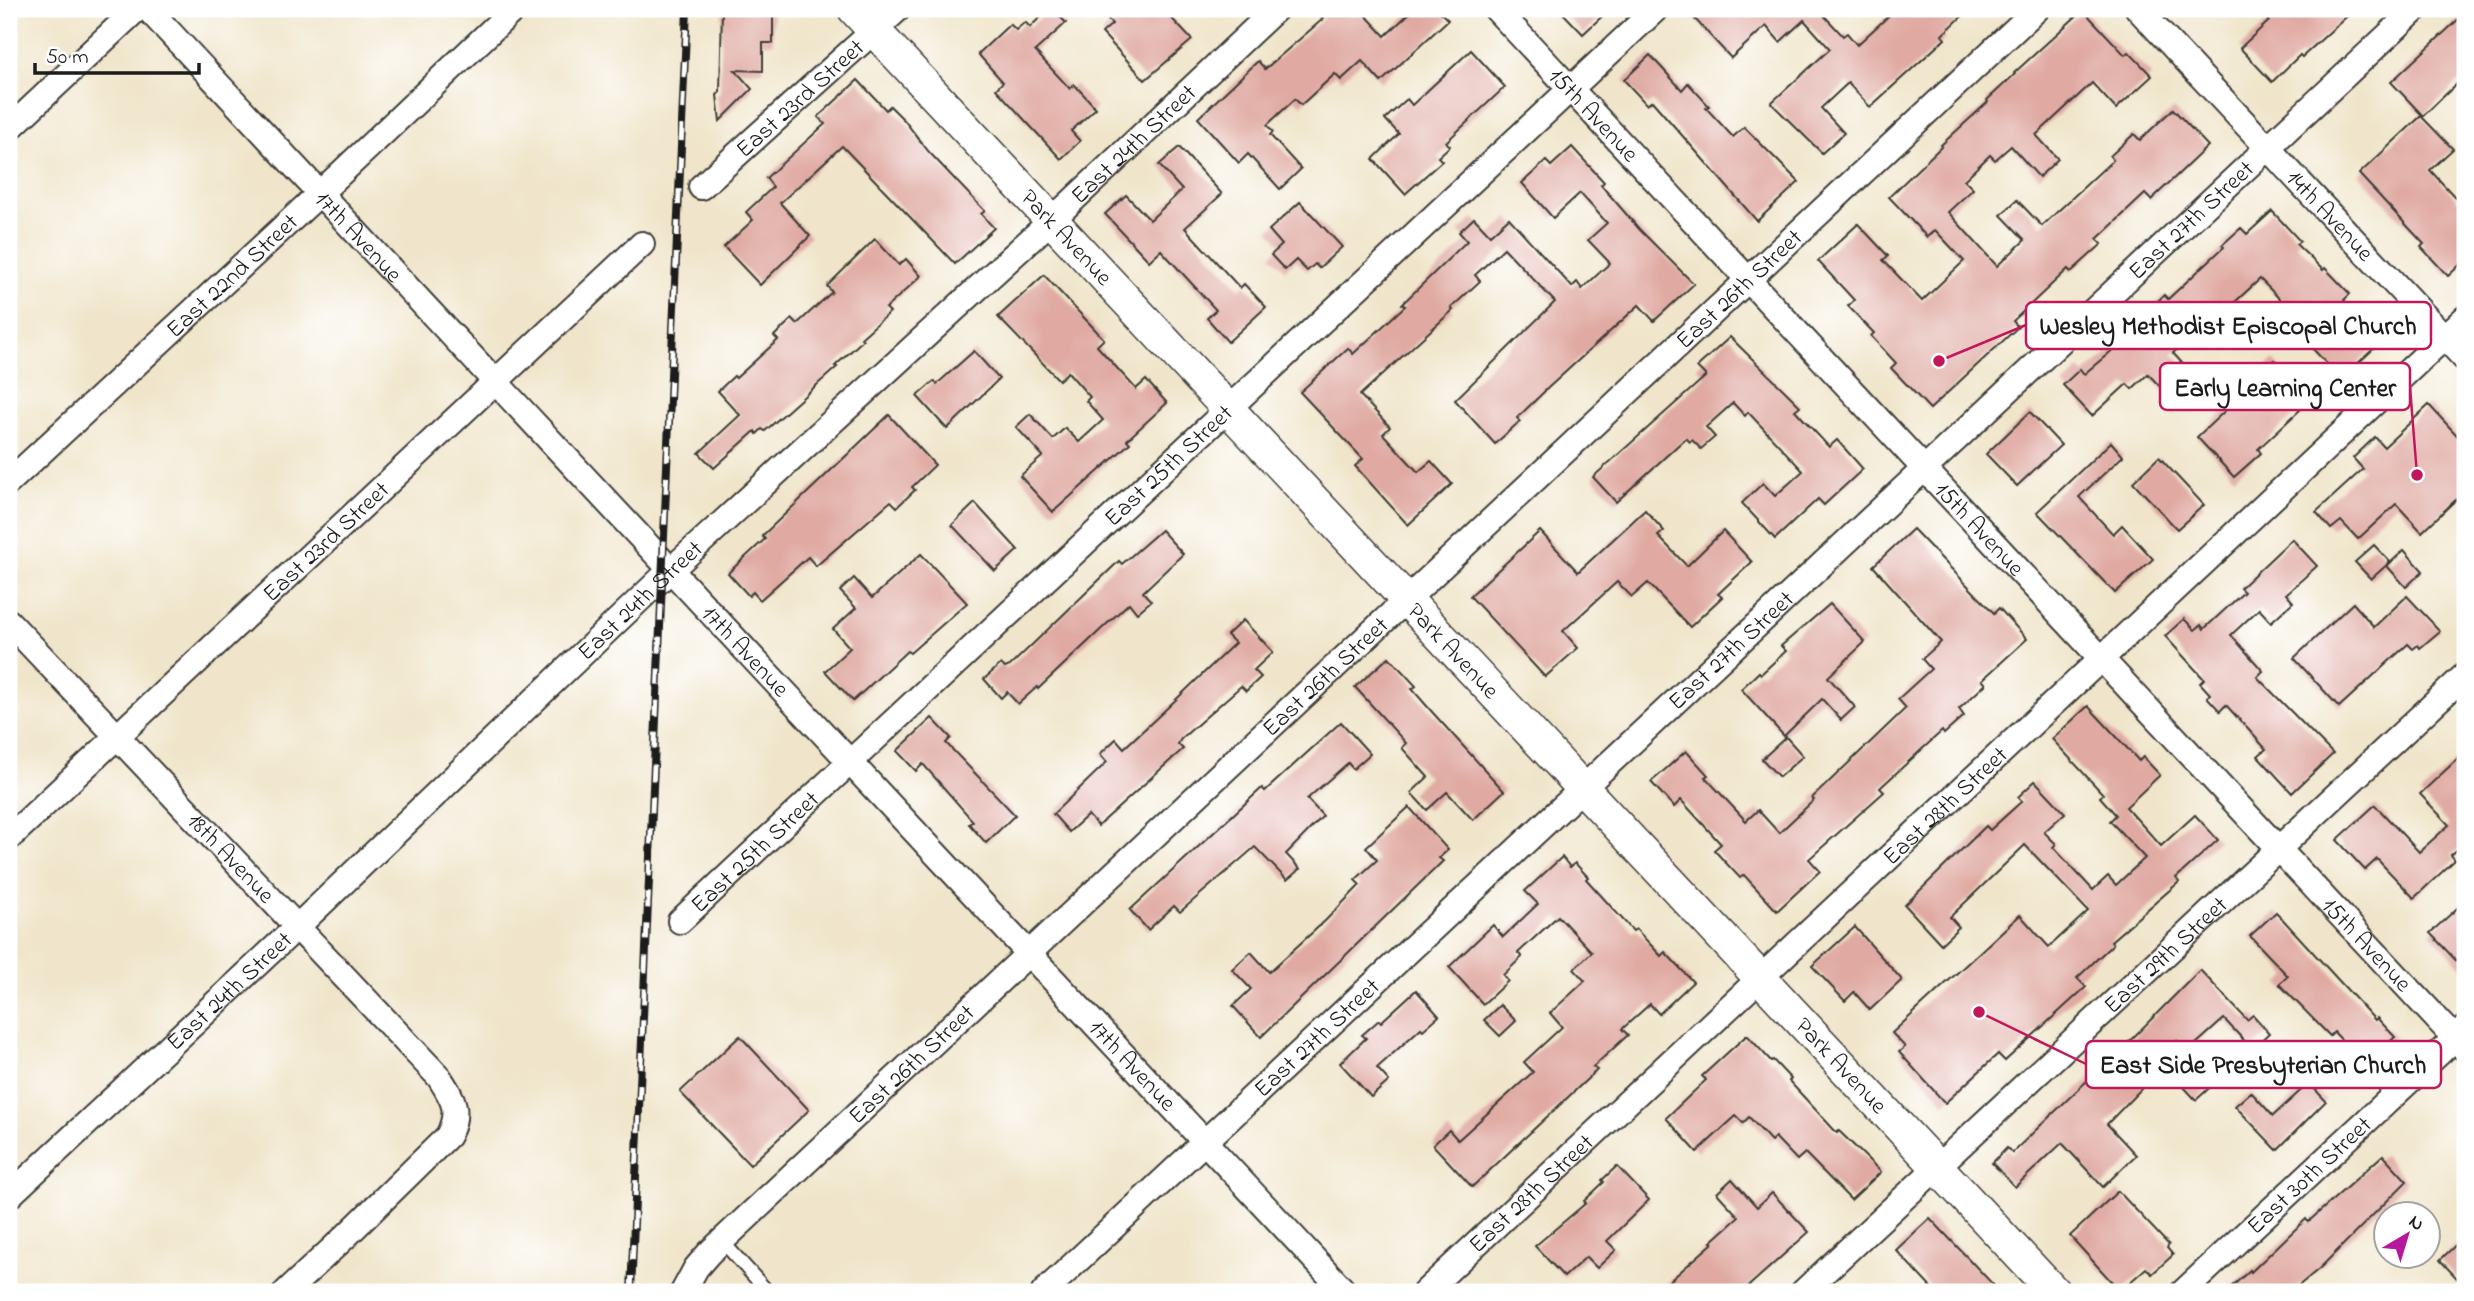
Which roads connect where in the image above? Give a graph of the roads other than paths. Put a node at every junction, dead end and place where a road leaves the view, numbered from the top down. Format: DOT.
graph roads {
  1 [pos="137,9"];
  2 [pos="148,9"];
  3 [pos="514,9"];
  4 [pos="898,9"];
  5 [pos="1276,9"];
  6 [pos="1496,9"];
  7 [pos="1656,9"];
  8 [pos="2037,9"];
  9 [pos="2138,9"];
  10 [pos="2416,9"];
  11 [pos="865,20"];
  12 [pos="1571,89"];
  13 [pos="9,128"];
  14 [pos="2269,149"];
  15 [pos="701,187"];
  16 [pos="319,194"];
  17 [pos="1053,219"];
  18 [pos="642,244"];
  19 [pos="1750,280"];
  20 [pos="2465,318"];
  21 [pos="2445,337"];
  22 [pos="2465,359"];
  23 [pos="495,383"];
  24 [pos="1230,409"];
  25 [pos="1926,469"];
  26 [pos="9,482"];
  27 [pos="670,571"];
  28 [pos="1407,598"];
  29 [pos="9,622"];
  30 [pos="2104,659"];
  31 [pos="2465,675"];
  32 [pos="116,736"];
  33 [pos="851,763"];
  34 [pos="1584,788"];
  35 [pos="9,838"];
  36 [pos="2281,849"];
  37 [pos="680,921"];
  38 [pos="297,927"];
  39 [pos="1029,953"];
  40 [pos="1761,978"];
  41 [pos="2462,1039"];
  42 [pos="1205,1142"];
  43 [pos="1937,1167"];
  44 [pos="9,1196"];
  45 [pos="722,1241"];
  46 [pos="286,1292"];
  47 [pos="683,1292"];
  48 [pos="768,1292"];
  49 [pos="1044,1292"];
  50 [pos="1345,1292"];
  51 [pos="1425,1292"];
  52 [pos="1802,1292"];
  53 [pos="2054,1292"];
  54 [pos="2183,1292"];
  1 -- 13 [label="street"];
  2 -- 16 [label="street, 17th Avenue"];
  3 -- 16 [label="street, East 22nd Street"];
  4 -- 11 [label="street, East 23rd Street"];
  5 -- 17 [label="street, East 24th Street"];
  6 -- 12 [label="street, 15th Avenue"];
  7 -- 12 [label="street, East 25th Street"];
  8 -- 19 [label="street, East 26th Street"];
  9 -- 14 [label="street, 14th Avenue"];
  10 -- 14 [label="street, East 27th Street"];
  11 -- 15 [label="street, East 23rd Street"];
  11 -- 17 [label="street, Park Avenue"];
  12 -- 19 [label="street, 15th Avenue"];
  12 -- 24 [label="street, East 25th Street"];
  14 -- 21 [label="street, 14th Avenue"];
  14 -- 25 [label="street, East 27th Street"];
  16 -- 23 [label="street, 17th Avenue"];
  16 -- 26 [label="street, East 22nd Street"];
  17 -- 24 [label="street, Park Avenue"];
  17 -- 27 [label="street, East 24th Street"];
  18 -- 23 [label="street, East 23rd Street"];
  19 -- 25 [label="street, 15th Avenue"];
  19 -- 28 [label="street, East 26th Street"];
  20 -- 21 [label="street, East 28th Street"];
  21 -- 22 [label="street, 14th Avenue"];
  21 -- 30 [label="street, East 28th Street"];
  23 -- 27 [label="street, 17th Avenue"];
  23 -- 32 [label="street, East 23rd Street"];
  24 -- 28 [label="street, Park Avenue"];
  24 -- 33 [label="street, East 25th Street"];
  25 -- 30 [label="street, 15th Avenue"];
  25 -- 34 [label="street, East 27th Street"];
  27 -- 33 [label="street, 17th Avenue"];
  27 -- 38 [label="street, East 24th Street"];
  28 -- 34 [label="street, Park Avenue"];
  28 -- 39 [label="street, East 26th Street"];
  29 -- 32 [label="street, 18th Avenue"];
  30 -- 36 [label="street, 15th Avenue"];
  30 -- 40 [label="street, East 28th Street"];
  31 -- 36 [label="street, East 29th Street"];
  32 -- 35 [label="street, East 23rd Street"];
  32 -- 38 [label="street, 18th Avenue"];
  33 -- 37 [label="street, East 25th Street"];
  33 -- 39 [label="street, 17th Avenue"];
  34 -- 40 [label="street, Park Avenue"];
  34 -- 42 [label="street, East 27th Street"];
  36 -- 41 [label="street, 15th Avenue"];
  36 -- 43 [label="street, East 29th Street"];
  38 -- 44 [label="street, East 24th Street"];
  38 -- 46 [label="street, 18th Avenue"];
  39 -- 42 [label="street, 17th Avenue"];
  39 -- 45 [label="street, East 26th Street"];
  40 -- 43 [label="street, Park Avenue"];
  40 -- 51 [label="street, East 28th Street"];
  41 -- 54 [label="street, East 30th Street"];
  42 -- 49 [label="street, East 27th Street"];
  42 -- 50 [label="street, 17th Avenue"];
  43 -- 52 [label="street, East 29th Street"];
  43 -- 53 [label="street, Park Avenue"];
  45 -- 47 [label="street, East 26th Street"];
  45 -- 48 [label="lane"];
}
